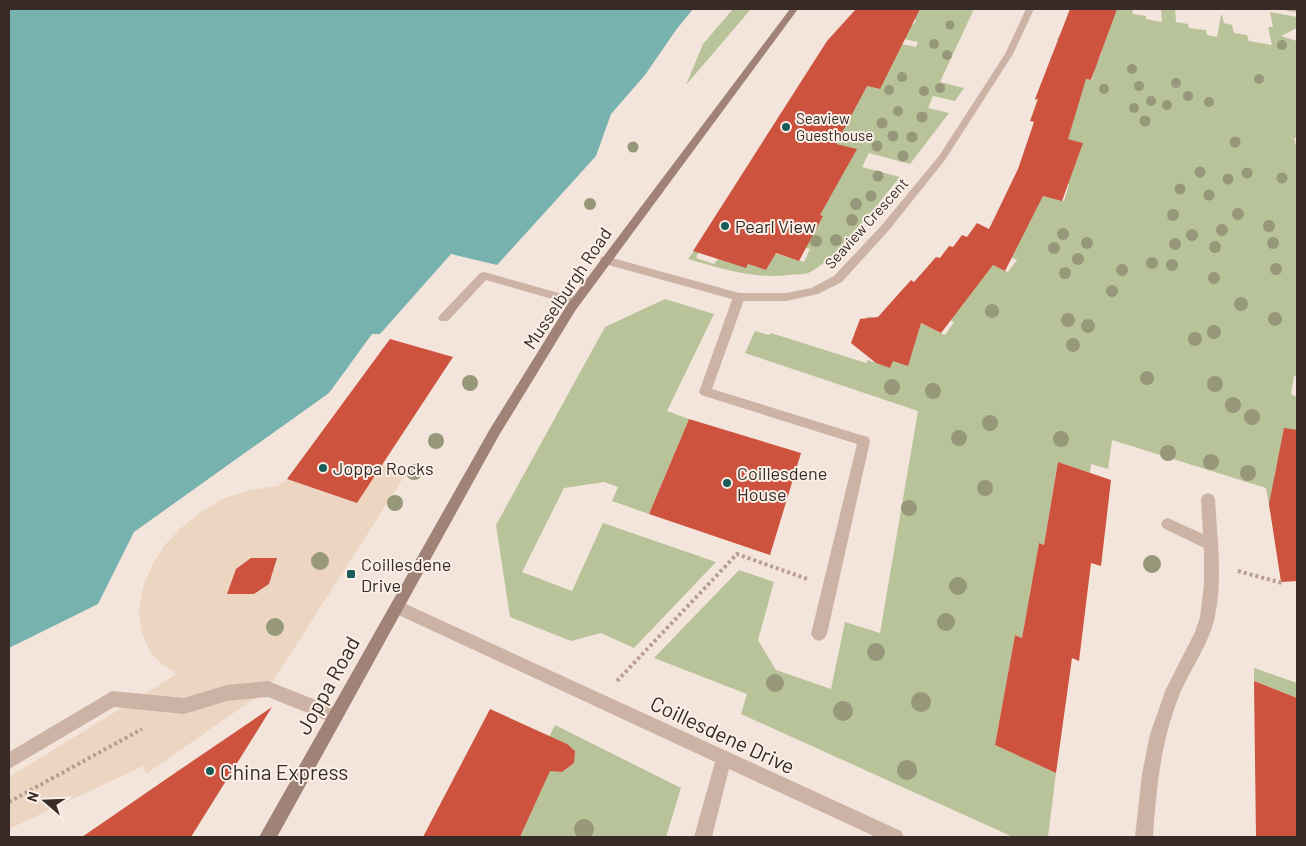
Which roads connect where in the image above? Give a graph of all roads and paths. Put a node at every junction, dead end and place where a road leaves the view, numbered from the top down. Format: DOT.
graph roads {
  1 [pos="794,9"];
  2 [pos="1030,9"];
  3 [pos="1290,9"];
  4 [pos="1297,10"];
  5 [pos="605,260"];
  6 [pos="739,296"];
  7 [pos="576,302"];
  8 [pos="444,318"];
  9 [pos="1208,499"];
  10 [pos="1168,524"];
  11 [pos="1209,544"];
  12 [pos="1210,563"];
  13 [pos="1282,582"];
  14 [pos="830,587"];
  15 [pos="397,607"];
  16 [pos="819,634"];
  17 [pos="599,700"];
  18 [pos="184,706"];
  19 [pos="335,716"];
  20 [pos="724,758"];
  21 [pos="9,761"];
  22 [pos="9,802"];
  23 [pos="268,837"];
  24 [pos="703,837"];
  25 [pos="895,837"];
  26 [pos="1144,837"];
  1 -- 5 [label="main road, Musselburgh Road"];
  2 -- 6 [label="street, Seaview Crescent"];
  3 -- 4 [label="street"];
  5 -- 6 [label="street, Seaview Crescent"];
  5 -- 7 [label="main road, Musselburgh Road"];
  6 -- 14 [label="street"];
  7 -- 8 [label="street"];
  7 -- 15 [label="main road, Musselburgh Road"];
  9 -- 11 [label="street"];
  10 -- 11 [label="street"];
  11 -- 12 [label="street"];
  12 -- 13 [label="path"];
  12 -- 26 [label="street"];
  14 -- 16 [label="street"];
  14 -- 17 [label="path"];
  15 -- 17 [label="street, Coillesdene Drive"];
  15 -- 19 [label="main road, Joppa Road"];
  17 -- 20 [label="street, Coillesdene Drive"];
  18 -- 19 [label="street"];
  18 -- 21 [label="street"];
  18 -- 22 [label="path"];
  19 -- 23 [label="main road, Joppa Road"];
  20 -- 24 [label="street"];
  20 -- 25 [label="street, Coillesdene Drive"];
}
